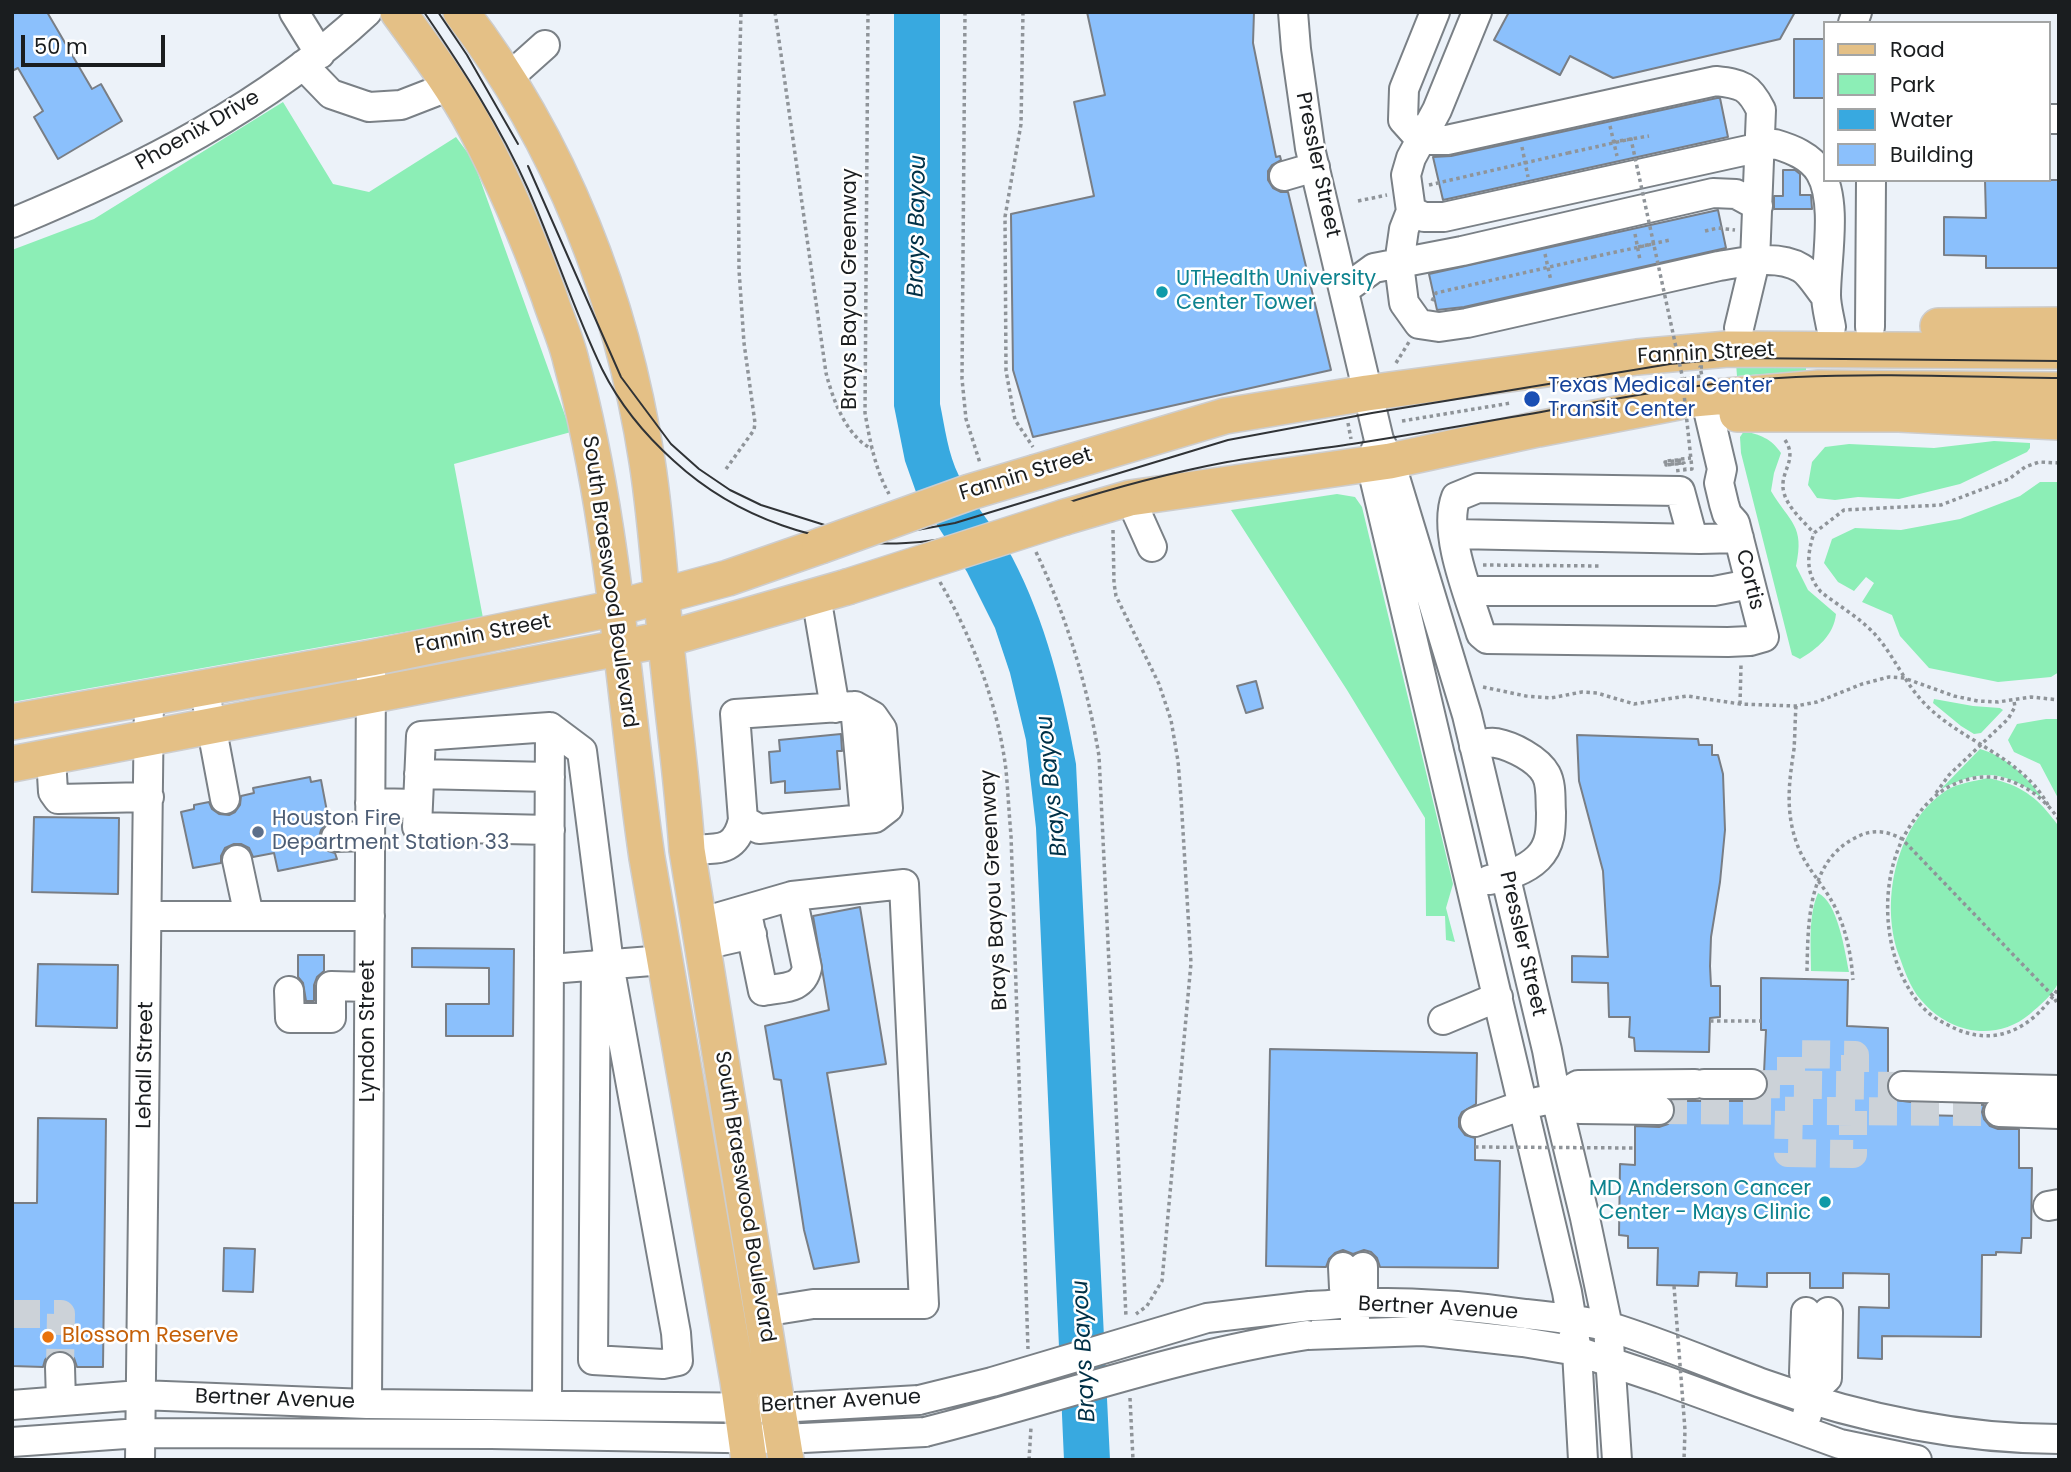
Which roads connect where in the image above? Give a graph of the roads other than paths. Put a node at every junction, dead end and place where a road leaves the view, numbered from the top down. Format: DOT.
graph roads {
  1 [pos="294,12"];
  2 [pos="367,12"];
  3 [pos="398,12"];
  4 [pos="461,12"];
  5 [pos="1293,12"];
  6 [pos="1435,12"];
  7 [pos="1476,12"];
  8 [pos="545,45"];
  9 [pos="311,60"];
  10 [pos="508,79"];
  11 [pos="450,86"];
  12 [pos="1421,140"];
  13 [pos="1759,148"];
  14 [pos="1315,167"];
  15 [pos="1284,176"];
  16 [pos="1822,177"];
  17 [pos="1824,182"];
  18 [pos="1871,182"];
  19 [pos="1408,197"];
  20 [pos="1758,206"];
  21 [pos="12,223"];
  22 [pos="1755,261"];
  23 [pos="1399,264"];
  24 [pos="1343,290"];
  25 [pos="1828,312"];
  26 [pos="2059,325"];
  27 [pos="1870,327"];
  28 [pos="1739,328"];
  29 [pos="2059,351"];
  30 [pos="1405,388"];
  31 [pos="2059,390"];
  32 [pos="1690,404"];
  33 [pos="1357,407"];
  34 [pos="2059,422"];
  35 [pos="1379,447"];
  36 [pos="1121,501"];
  37 [pos="1737,531"];
  38 [pos="1454,534"];
  39 [pos="1693,539"];
  40 [pos="1152,547"];
  41 [pos="1464,578"];
  42 [pos="1750,584"];
  43 [pos="831,592"];
  44 [pos="662,596"];
  45 [pos="615,608"];
  46 [pos="666,639"];
  47 [pos="620,648"];
  48 [pos="370,657"];
  49 [pos="1421,671"];
  50 [pos="1454,672"];
  51 [pos="204,687"];
  52 [pos="149,696"];
  53 [pos="370,696"];
  54 [pos="845,707"];
  55 [pos="12,722"];
  56 [pos="211,726"];
  57 [pos="550,727"];
  58 [pos="149,738"];
  59 [pos="1474,746"];
  60 [pos="51,757"];
  61 [pos="12,764"];
  62 [pos="419,774"];
  63 [pos="550,777"];
  64 [pos="149,796"];
  65 [pos="225,799"];
  66 [pos="370,803"];
  67 [pos="418,804"];
  68 [pos="743,820"];
  69 [pos="550,830"];
  70 [pos="370,836"];
  71 [pos="336,837"];
  72 [pos="687,850"];
  73 [pos="237,860"];
  74 [pos="1507,876"];
  75 [pos="1472,884"];
  76 [pos="792,895"];
  77 [pos="148,916"];
  78 [pos="248,916"];
  79 [pos="370,916"];
  80 [pos="749,923"];
  81 [pos="701,934"];
  82 [pos="663,951"];
  83 [pos="602,965"];
  84 [pos="550,969"];
  85 [pos="369,986"];
  86 [pos="289,991"];
  87 [pos="1498,997"];
  88 [pos="1443,1020"];
  89 [pos="1752,1084"];
  90 [pos="1903,1086"];
  91 [pos="2059,1090"];
  92 [pos="1556,1098"];
  93 [pos="1523,1105"];
  94 [pos="1659,1110"];
  95 [pos="1999,1112"];
  96 [pos="2059,1114"];
  97 [pos="1475,1134"];
  98 [pos="1353,1267"];
  99 [pos="1354,1303"];
  100 [pos="763,1312"];
  101 [pos="1817,1312"];
  102 [pos="548,1315"];
  103 [pos="593,1316"];
  104 [pos="1573,1320"];
  105 [pos="1608,1327"];
  106 [pos="1355,1332"];
  107 [pos="1577,1351"];
  108 [pos="1612,1363"];
  109 [pos="60,1367"];
  110 [pos="1814,1394"];
  111 [pos="140,1395"];
  112 [pos="61,1401"];
  113 [pos="367,1404"];
  114 [pos="12,1405"];
  115 [pos="547,1405"];
  116 [pos="589,1406"];
  117 [pos="1802,1431"];
  118 [pos="410,1434"];
  119 [pos="745,1435"];
  120 [pos="782,1435"];
  121 [pos="2059,1439"];
  122 [pos="12,1441"];
  123 [pos="140,1446"];
  124 [pos="1583,1460"];
  125 [pos="1616,1460"];
  126 [pos="1917,1460"];
  1 -- 9 [label="street"];
  2 -- 9 [label="street, Phoenix Drive"];
  3 -- 11 [label="main road, South Braeswood Boulevard"];
  4 -- 10 [label="main road, South Braeswood Boulevard"];
  5 -- 14 [label="street, Pressler Street"];
  6 -- 12 [label="street"];
  7 -- 12 [label="street"];
  8 -- 10 [label="street"];
  9 -- 11 [label="street"];
  9 -- 21 [label="street, Phoenix Drive"];
  10 -- 44 [label="main road, South Braeswood Boulevard"];
  11 -- 45 [label="main road, South Braeswood Boulevard"];
  12 -- 13 [label="street"];
  12 -- 19 [label="street"];
  13 -- 16 [label="street"];
  13 -- 19 [label="street"];
  13 -- 20 [label="street"];
  14 -- 15 [label="street"];
  14 -- 24 [label="street, Pressler Street"];
  17 -- 25 [label="street"];
  18 -- 27 [label="street"];
  19 -- 23 [label="street"];
  20 -- 22 [label="street"];
  20 -- 23 [label="street"];
  22 -- 23 [label="street"];
  22 -- 25 [label="street"];
  22 -- 28 [label="street"];
  23 -- 24 [label="street"];
  24 -- 33 [label="street, Pressler Street"];
  25 -- 27 [label="main road"];
  25 -- 28 [label="main road"];
  26 -- 27 [label="main road"];
  28 -- 30 [label="main road"];
  29 -- 30 [label="main road, Fannin Street"];
  30 -- 33 [label="main road, Fannin Street"];
  31 -- 32 [label="main road, Fannin Street"];
  32 -- 34 [label="main road"];
  32 -- 35 [label="main road, Fannin Street"];
  32 -- 37 [label="street, Cortis"];
  33 -- 35 [label="street, Pressler Street"];
  33 -- 44 [label="main road, Fannin Street, bridge"];
  35 -- 36 [label="main road, Fannin Street"];
  35 -- 49 [label="street, Pressler Street"];
  35 -- 50 [label="street, Pressler Street"];
  36 -- 40 [label="street"];
  36 -- 43 [label="main road, Fannin Street, bridge"];
  37 -- 39 [label="street"];
  37 -- 42 [label="street, Cortis"];
  38 -- 39 [label="street"];
  38 -- 39 [label="street"];
  38 -- 41 [label="street"];
  41 -- 42 [label="street"];
  41 -- 42 [label="street, Cortis"];
  43 -- 46 [label="main road, Fannin Street"];
  43 -- 54 [label="street"];
  44 -- 45 [label="main road, Fannin Street"];
  44 -- 46 [label="main road, South Braeswood Boulevard"];
  45 -- 47 [label="main road, South Braeswood Boulevard"];
  45 -- 48 [label="main road, Fannin Street"];
  46 -- 47 [label="main road, Fannin Street"];
  46 -- 72 [label="main road, South Braeswood Boulevard"];
  47 -- 53 [label="main road, Fannin Street"];
  47 -- 82 [label="main road, South Braeswood Boulevard"];
  48 -- 51 [label="main road, Fannin Street"];
  48 -- 53 [label="street, Lyndon Street"];
  49 -- 50 [label="street"];
  49 -- 75 [label="street, Pressler Street"];
  50 -- 59 [label="street, Pressler Street"];
  51 -- 52 [label="main road, Fannin Street"];
  51 -- 56 [label="street"];
  52 -- 55 [label="main road, Fannin Street"];
  52 -- 58 [label="street, Lehall Street"];
  53 -- 56 [label="main road, Fannin Street"];
  53 -- 66 [label="street, Lyndon Street"];
  54 -- 68 [label="street"];
  54 -- 68 [label="street"];
  56 -- 58 [label="main road, Fannin Street"];
  56 -- 65 [label="street"];
  57 -- 62 [label="street"];
  57 -- 63 [label="street"];
  57 -- 83 [label="street"];
  58 -- 60 [label="main road, Fannin Street"];
  58 -- 64 [label="street, Lehall Street"];
  59 -- 74 [label="street, Pressler Street"];
  59 -- 74 [label="street"];
  60 -- 61 [label="main road, Fannin Street"];
  60 -- 64 [label="street"];
  62 -- 63 [label="street"];
  62 -- 67 [label="street"];
  63 -- 69 [label="street"];
  64 -- 77 [label="street, Lehall Street"];
  66 -- 67 [label="street"];
  66 -- 70 [label="street, Lyndon Street"];
  67 -- 69 [label="street"];
  68 -- 72 [label="street"];
  69 -- 84 [label="street"];
  70 -- 71 [label="street"];
  70 -- 79 [label="street, Lyndon Street"];
  72 -- 81 [label="main road, South Braeswood Boulevard"];
  73 -- 78 [label="street"];
  74 -- 75 [label="street"];
  74 -- 92 [label="street, Pressler Street"];
  75 -- 87 [label="street, Pressler Street"];
  76 -- 80 [label="street"];
  76 -- 80 [label="street"];
  76 -- 100 [label="street"];
  77 -- 78 [label="street"];
  77 -- 111 [label="street, Lehall Street"];
  78 -- 79 [label="street"];
  79 -- 85 [label="street, Lyndon Street"];
  80 -- 81 [label="street"];
  81 -- 82 [label="main road"];
  81 -- 100 [label="main road, South Braeswood Boulevard"];
  82 -- 83 [label="street"];
  82 -- 119 [label="main road, South Braeswood Boulevard"];
  83 -- 84 [label="street"];
  83 -- 103 [label="street"];
  83 -- 103 [label="street"];
  84 -- 102 [label="street"];
  85 -- 86 [label="street"];
  85 -- 113 [label="street, Lyndon Street"];
  87 -- 88 [label="street"];
  87 -- 93 [label="street, Pressler Street"];
  89 -- 92 [label="street"];
  90 -- 91 [label="street"];
  92 -- 93 [label="street"];
  92 -- 94 [label="street"];
  92 -- 105 [label="street, Pressler Street"];
  93 -- 97 [label="street"];
  93 -- 104 [label="street, Pressler Street"];
  95 -- 96 [label="street"];
  98 -- 99 [label="street"];
  99 -- 104 [label="street, Bertner Avenue"];
  99 -- 106 [label="street"];
  99 -- 120 [label="street, Bertner Avenue, bridge"];
  100 -- 120 [label="main road, South Braeswood Boulevard"];
  101 -- 110 [label="street"];
  102 -- 103 [label="street"];
  102 -- 115 [label="street"];
  104 -- 105 [label="street, Bertner Avenue"];
  104 -- 107 [label="street, Pressler Street"];
  105 -- 108 [label="street, Pressler Street"];
  105 -- 110 [label="street, Bertner Avenue"];
  106 -- 107 [label="street, Bertner Avenue"];
  106 -- 120 [label="street, Bertner Avenue, bridge"];
  107 -- 108 [label="street, Bertner Avenue"];
  107 -- 124 [label="street, Pressler Street"];
  108 -- 117 [label="street, Bertner Avenue"];
  108 -- 125 [label="street, Pressler Street"];
  109 -- 112 [label="street"];
  110 -- 117 [label="street"];
  110 -- 121 [label="street, Bertner Avenue"];
  111 -- 112 [label="street, Bertner Avenue"];
  111 -- 113 [label="street, Bertner Avenue"];
  111 -- 123 [label="street, Lehall Street"];
  112 -- 114 [label="street, Bertner Avenue"];
  113 -- 115 [label="street, Bertner Avenue"];
  115 -- 116 [label="street, Bertner Avenue"];
  116 -- 118 [label="street"];
  116 -- 119 [label="street, Bertner Avenue"];
  117 -- 126 [label="street, Bertner Avenue"];
  118 -- 119 [label="street, Bertner Avenue"];
  118 -- 123 [label="street, Bertner Avenue"];
  119 -- 120 [label="street, Bertner Avenue"];
  122 -- 123 [label="street, Bertner Avenue"];
}
